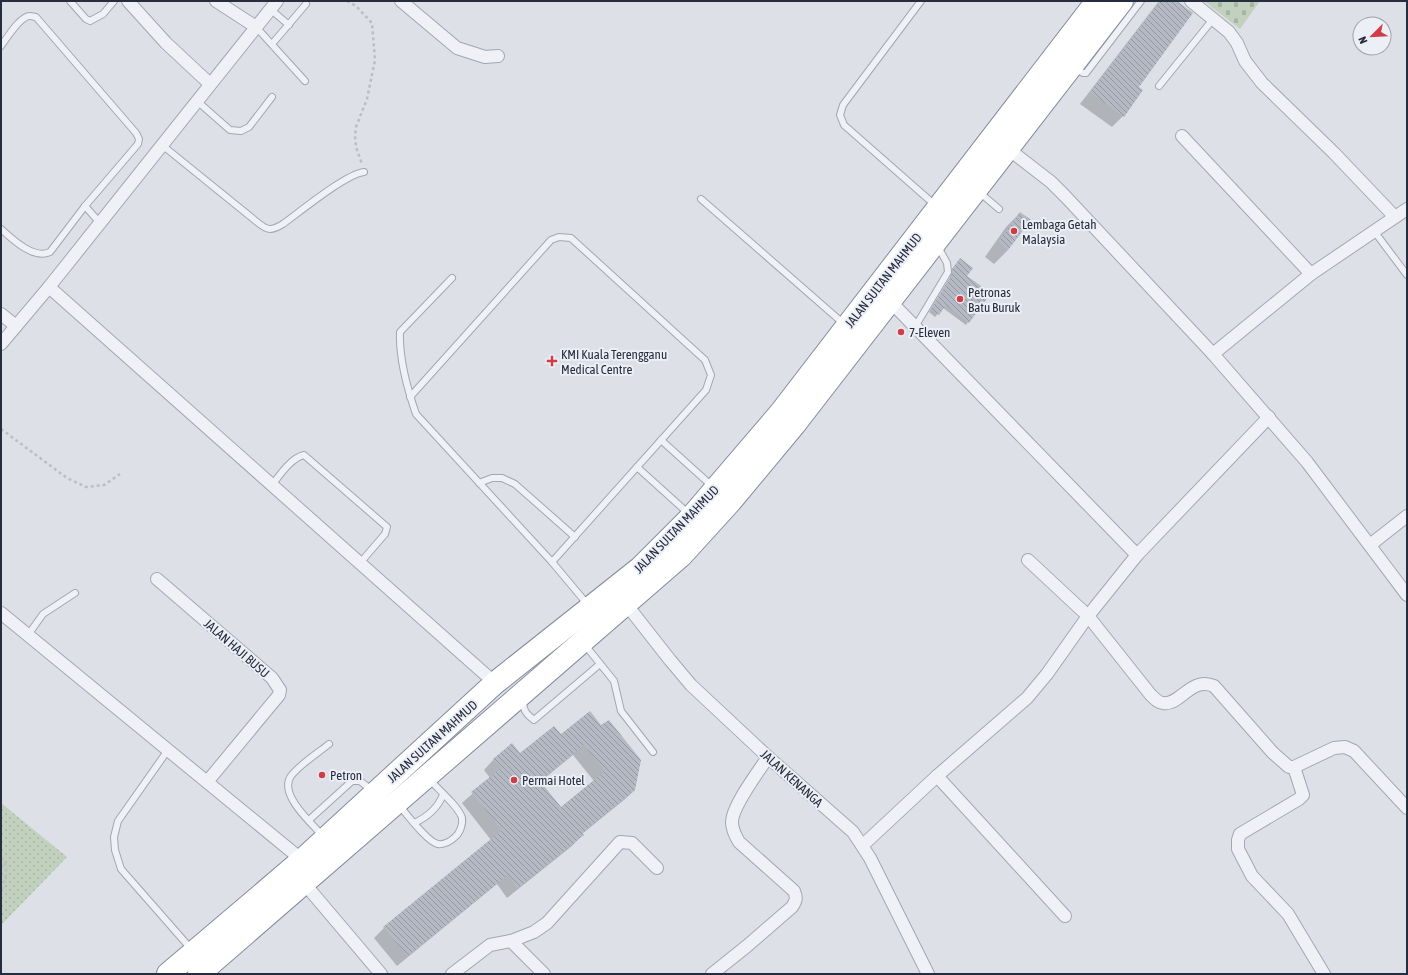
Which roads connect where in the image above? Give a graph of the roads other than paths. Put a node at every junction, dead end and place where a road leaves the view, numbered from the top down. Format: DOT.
graph roads {
  1 [pos="70,1"];
  2 [pos="114,1"];
  3 [pos="128,1"];
  4 [pos="216,1"];
  5 [pos="401,1"];
  6 [pos="921,1"];
  7 [pos="1097,1"];
  8 [pos="1122,1"];
  9 [pos="1141,1"];
  10 [pos="1191,1"];
  11 [pos="306,4"];
  12 [pos="274,5"];
  13 [pos="1214,18"];
  14 [pos="1114,24"];
  15 [pos="288,25"];
  16 [pos="256,27"];
  17 [pos="272,44"];
  18 [pos="1,46"];
  19 [pos="498,56"];
  20 [pos="305,81"];
  21 [pos="210,84"];
  22 [pos="1159,86"];
  23 [pos="272,97"];
  24 [pos="197,100"];
  25 [pos="1182,136"];
  26 [pos="162,144"];
  27 [pos="1007,148"];
  28 [pos="364,172"];
  29 [pos="976,190"];
  30 [pos="701,199"];
  31 [pos="85,206"];
  32 [pos="938,208"];
  33 [pos="999,209"];
  34 [pos="1407,209"];
  35 [pos="1395,217"];
  36 [pos="100,223"];
  37 [pos="1,229"];
  38 [pos="1374,231"];
  39 [pos="935,242"];
  40 [pos="1311,274"];
  41 [pos="1407,275"];
  42 [pos="452,278"];
  43 [pos="49,287"];
  44 [pos="890,301"];
  45 [pos="1,314"];
  46 [pos="16,326"];
  47 [pos="847,326"];
  48 [pos="915,327"];
  49 [pos="1,344"];
  50 [pos="1213,354"];
  51 [pos="410,397"];
  52 [pos="1269,417"];
  53 [pos="661,440"];
  54 [pos="637,467"];
  55 [pos="478,483"];
  56 [pos="272,485"];
  57 [pos="716,489"];
  58 [pos="692,516"];
  59 [pos="1407,516"];
  60 [pos="574,537"];
  61 [pos="1370,545"];
  62 [pos="1137,555"];
  63 [pos="1028,560"];
  64 [pos="552,562"];
  65 [pos="360,563"];
  66 [pos="157,579"];
  67 [pos="75,593"];
  68 [pos="1407,595"];
  69 [pos="626,604"];
  70 [pos="590,608"];
  71 [pos="1,613"];
  72 [pos="1088,616"];
  73 [pos="28,635"];
  74 [pos="582,642"];
  75 [pos="600,664"];
  76 [pos="495,683"];
  77 [pos="524,693"];
  78 [pos="329,744"];
  79 [pos="168,750"];
  80 [pos="653,752"];
  81 [pos="768,757"];
  82 [pos="1294,767"];
  83 [pos="937,776"];
  84 [pos="427,777"];
  85 [pos="207,782"];
  86 [pos="375,793"];
  87 [pos="443,795"];
  88 [pos="397,803"];
  89 [pos="1407,808"];
  90 [pos="309,820"];
  91 [pos="414,823"];
  92 [pos="326,838"];
  93 [pos="862,845"];
  94 [pos="302,860"];
  95 [pos="657,868"];
  96 [pos="304,883"];
  97 [pos="1065,916"];
  98 [pos="511,941"];
  99 [pos="204,965"];
  100 [pos="168,974"];
  101 [pos="381,974"];
  102 [pos="452,974"];
  103 [pos="544,974"];
  104 [pos="712,974"];
  105 [pos="928,974"];
  106 [pos="1324,974"];
  1 -- 2 [label="lane"];
  3 -- 21 [label="street"];
  4 -- 16 [label="street"];
  5 -- 19 [label="street"];
  6 -- 32 [label="lane"];
  7 -- 32 [label="highway, JALAN SULTAN MAHMUD"];
  8 -- 14 [label="highway, JALAN SULTAN MAHMUD"];
  9 -- 14 [label="lane"];
  10 -- 13 [label="street"];
  11 -- 15 [label="lane"];
  12 -- 15 [label="lane"];
  12 -- 16 [label="street"];
  13 -- 22 [label="lane"];
  13 -- 35 [label="street"];
  14 -- 27 [label="highway, JALAN SULTAN MAHMUD"];
  15 -- 17 [label="lane"];
  16 -- 17 [label="lane"];
  16 -- 21 [label="street"];
  17 -- 20 [label="lane"];
  18 -- 31 [label="lane"];
  21 -- 24 [label="street"];
  23 -- 24 [label="lane"];
  24 -- 26 [label="street"];
  25 -- 40 [label="street"];
  26 -- 28 [label="lane"];
  26 -- 36 [label="street"];
  27 -- 29 [label="highway, JALAN SULTAN MAHMUD"];
  27 -- 50 [label="street"];
  29 -- 33 [label="lane"];
  29 -- 39 [label="highway, JALAN SULTAN MAHMUD"];
  30 -- 47 [label="lane"];
  31 -- 36 [label="lane"];
  31 -- 37 [label="lane"];
  32 -- 47 [label="highway, JALAN SULTAN MAHMUD"];
  34 -- 35 [label="street"];
  35 -- 38 [label="street"];
  36 -- 43 [label="street"];
  38 -- 40 [label="street"];
  38 -- 41 [label="lane"];
  39 -- 44 [label="highway, JALAN SULTAN MAHMUD"];
  39 -- 48 [label="lane"];
  40 -- 50 [label="street"];
  42 -- 51 [label="lane"];
  43 -- 46 [label="street"];
  43 -- 56 [label="street"];
  44 -- 48 [label="street"];
  44 -- 69 [label="highway, JALAN SULTAN MAHMUD"];
  45 -- 46 [label="street"];
  46 -- 49 [label="street"];
  47 -- 57 [label="highway, JALAN SULTAN MAHMUD"];
  48 -- 62 [label="street"];
  50 -- 52 [label="street"];
  51 -- 53 [label="lane"];
  51 -- 55 [label="lane"];
  52 -- 61 [label="street"];
  52 -- 62 [label="street"];
  53 -- 54 [label="lane"];
  53 -- 57 [label="lane"];
  54 -- 58 [label="lane"];
  54 -- 60 [label="lane"];
  55 -- 60 [label="lane"];
  55 -- 64 [label="lane"];
  56 -- 65 [label="street"];
  56 -- 65 [label="lane"];
  57 -- 58 [label="highway, JALAN SULTAN MAHMUD"];
  58 -- 70 [label="highway, JALAN SULTAN MAHMUD"];
  59 -- 61 [label="street"];
  60 -- 64 [label="lane"];
  61 -- 68 [label="street"];
  62 -- 72 [label="street"];
  63 -- 72 [label="street"];
  64 -- 70 [label="lane"];
  65 -- 76 [label="street"];
  66 -- 85 [label="street, JALAN HAJI BUSU"];
  67 -- 73 [label="lane"];
  69 -- 74 [label="highway, JALAN SULTAN MAHMUD"];
  69 -- 81 [label="street, JALAN KENANGA"];
  70 -- 76 [label="highway, JALAN SULTAN MAHMUD"];
  71 -- 73 [label="street"];
  72 -- 82 [label="street"];
  72 -- 83 [label="street"];
  73 -- 79 [label="street"];
  74 -- 75 [label="lane"];
  74 -- 77 [label="highway, JALAN SULTAN MAHMUD"];
  75 -- 77 [label="lane"];
  75 -- 80 [label="lane"];
  76 -- 86 [label="highway, JALAN SULTAN MAHMUD"];
  77 -- 84 [label="highway, JALAN SULTAN MAHMUD"];
  78 -- 90 [label="lane"];
  79 -- 85 [label="street"];
  79 -- 99 [label="lane"];
  81 -- 93 [label="street, JALAN KENANGA"];
  81 -- 104 [label="street"];
  82 -- 89 [label="street"];
  82 -- 106 [label="street"];
  83 -- 93 [label="street"];
  83 -- 97 [label="street"];
  84 -- 87 [label="lane"];
  84 -- 88 [label="highway, JALAN SULTAN MAHMUD"];
  85 -- 94 [label="street"];
  86 -- 90 [label="lane"];
  86 -- 92 [label="highway, JALAN SULTAN MAHMUD"];
  87 -- 91 [label="lane"];
  87 -- 91 [label="lane"];
  88 -- 91 [label="lane"];
  88 -- 96 [label="highway, JALAN SULTAN MAHMUD"];
  90 -- 92 [label="lane"];
  92 -- 94 [label="highway, JALAN SULTAN MAHMUD"];
  93 -- 105 [label="street, JALAN KENANGA"];
  94 -- 99 [label="highway, JALAN SULTAN MAHMUD"];
  95 -- 98 [label="street"];
  96 -- 99 [label="highway, JALAN SULTAN MAHMUD"];
  96 -- 101 [label="street"];
  98 -- 102 [label="street"];
  98 -- 103 [label="street"];
  99 -- 100 [label="highway, JALAN SULTAN MAHMUD"];
}
